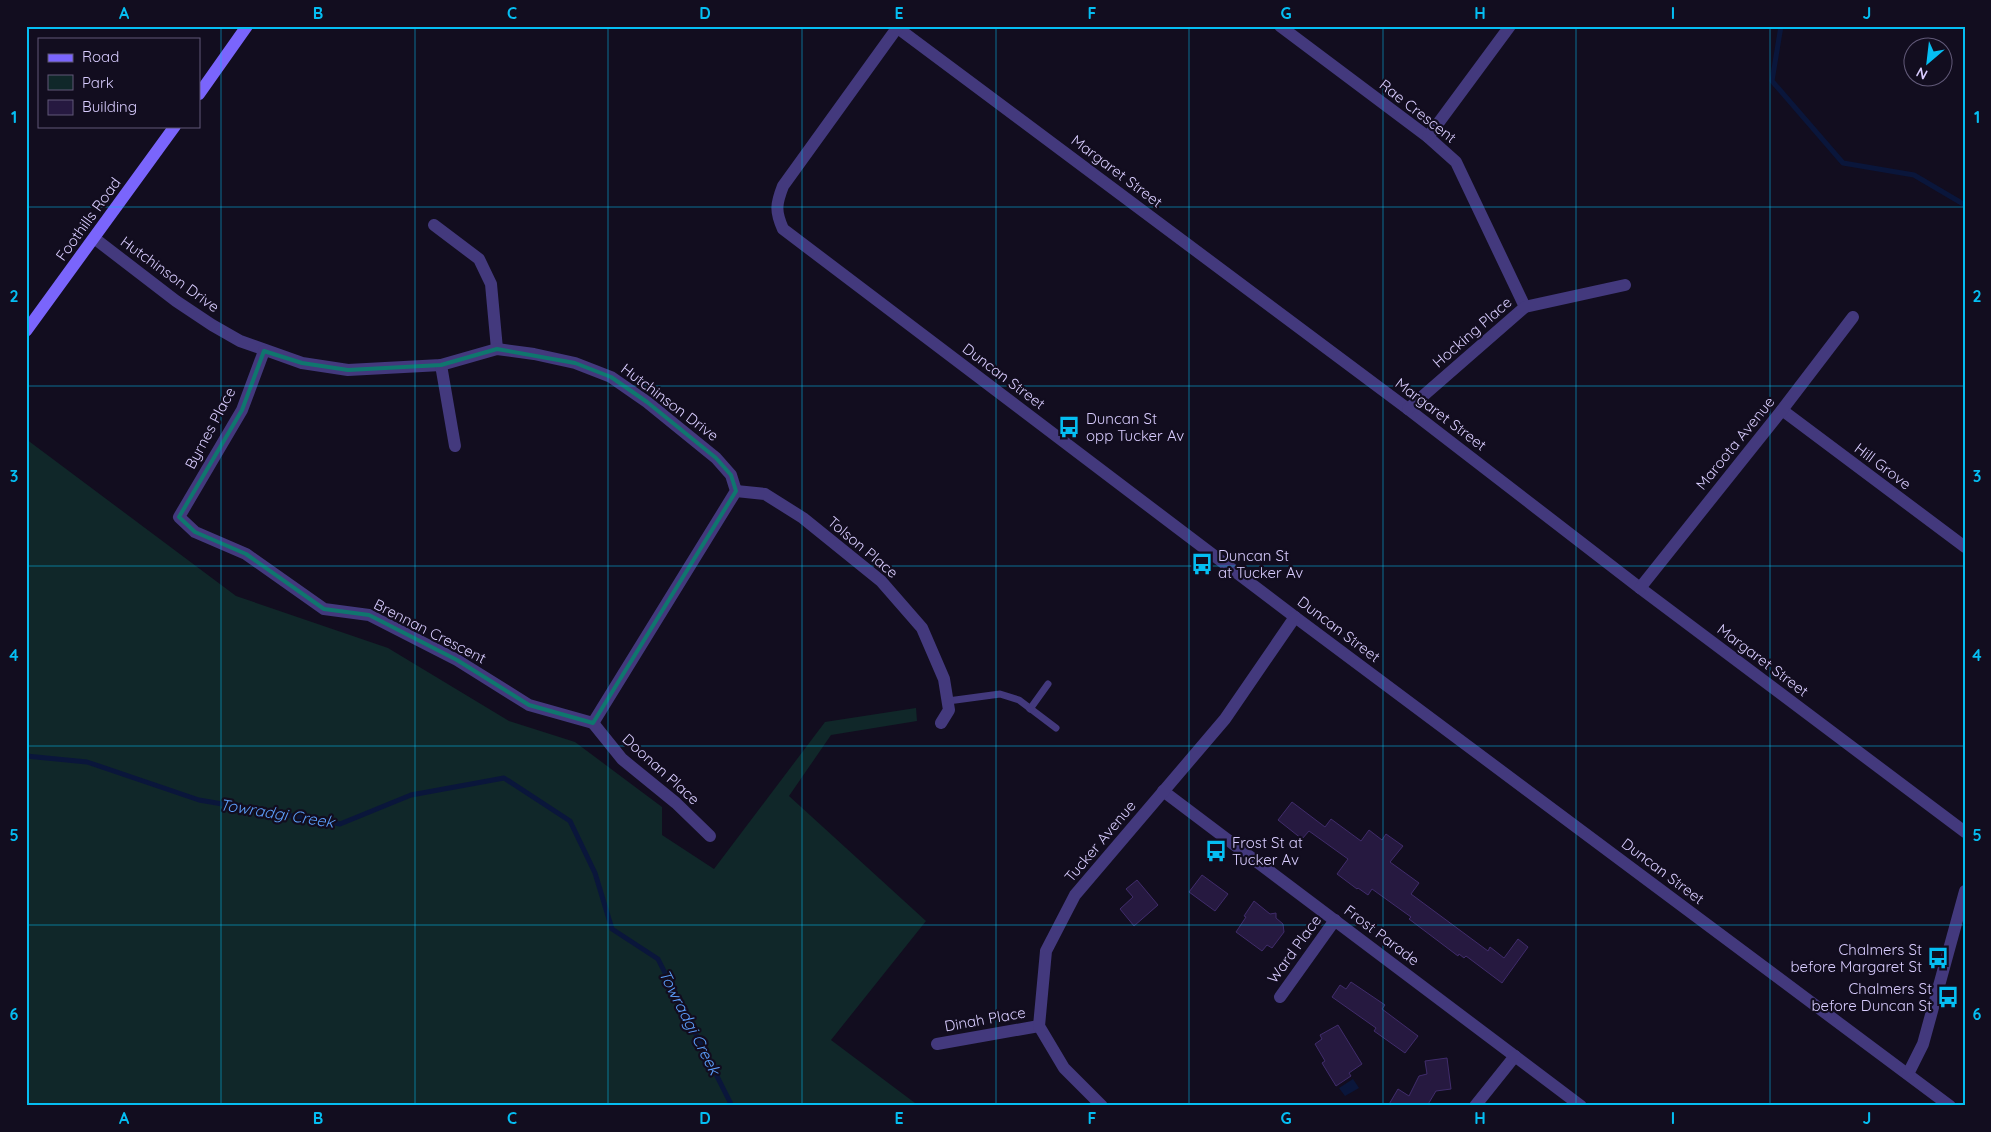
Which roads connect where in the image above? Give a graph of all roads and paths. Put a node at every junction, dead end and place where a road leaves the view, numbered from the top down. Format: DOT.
graph roads {
  1 [pos="247,26"];
  2 [pos="1280,26"];
  3 [pos="1510,26"];
  4 [pos="896,27"];
  5 [pos="200,93"];
  6 [pos="174,128"];
  7 [pos="1428,137"];
  8 [pos="434,225"];
  9 [pos="94,238"];
  10 [pos="1624,285"];
  11 [pos="1525,307"];
  12 [pos="1853,317"];
  13 [pos="26,331"];
  14 [pos="497,349"];
  15 [pos="264,351"];
  16 [pos="442,365"];
  17 [pos="1408,409"];
  18 [pos="1782,410"];
  19 [pos="455,446"];
  20 [pos="736,491"];
  21 [pos="179,517"];
  22 [pos="1965,547"];
  23 [pos="1640,588"];
  24 [pos="1295,617"];
  25 [pos="1048,684"];
  26 [pos="948,701"];
  27 [pos="1030,709"];
  28 [pos="593,723"];
  29 [pos="941,723"];
  30 [pos="1056,728"];
  31 [pos="1163,791"];
  32 [pos="1965,832"];
  33 [pos="710,836"];
  34 [pos="1965,891"];
  35 [pos="1335,920"];
  36 [pos="1280,997"];
  37 [pos="1039,1026"];
  38 [pos="937,1044"];
  39 [pos="1514,1056"];
  40 [pos="1908,1074"];
  41 [pos="1102,1106"];
  42 [pos="1475,1106"];
  43 [pos="1581,1106"];
  44 [pos="1950,1106"];
  1 -- 5 [label="main road"];
  2 -- 7 [label="street, Rae Crescent"];
  3 -- 7 [label="street"];
  4 -- 17 [label="street, Margaret Street"];
  4 -- 24 [label="street, Duncan Street"];
  6 -- 9 [label="main road, Foothills Road"];
  7 -- 11 [label="street, Rae Crescent"];
  8 -- 14 [label="street"];
  9 -- 13 [label="main road, Foothills Road"];
  9 -- 15 [label="street, Hutchinson Drive"];
  10 -- 11 [label="street, Hocking Place"];
  11 -- 17 [label="street, Hocking Place"];
  12 -- 18 [label="street, Maroota Avenue"];
  14 -- 16 [label="street, Hutchinson Drive"];
  14 -- 20 [label="street, Hutchinson Drive"];
  15 -- 16 [label="street, Hutchinson Drive"];
  15 -- 21 [label="street, Byrnes Place"];
  16 -- 19 [label="street"];
  17 -- 23 [label="street, Margaret Street"];
  18 -- 22 [label="street, Hill Grove"];
  18 -- 23 [label="street, Maroota Avenue"];
  20 -- 26 [label="street, Tolson Place"];
  20 -- 28 [label="street"];
  21 -- 28 [label="street, Brennan Crescent"];
  23 -- 32 [label="street, Margaret Street"];
  24 -- 31 [label="street, Tucker Avenue"];
  24 -- 40 [label="street, Duncan Street"];
  25 -- 27 [label="lane"];
  26 -- 27 [label="lane"];
  26 -- 29 [label="street, Tolson Place"];
  27 -- 30 [label="lane"];
  28 -- 33 [label="street, Doonan Place"];
  31 -- 35 [label="street, Frost Parade"];
  31 -- 37 [label="street, Tucker Avenue"];
  34 -- 40 [label="street"];
  35 -- 36 [label="street, Ward Place"];
  35 -- 39 [label="street, Frost Parade"];
  37 -- 38 [label="street, Dinah Place"];
  37 -- 41 [label="street"];
  39 -- 42 [label="street"];
  39 -- 43 [label="street, Frost Parade"];
  40 -- 44 [label="street, Duncan Street"];
}
